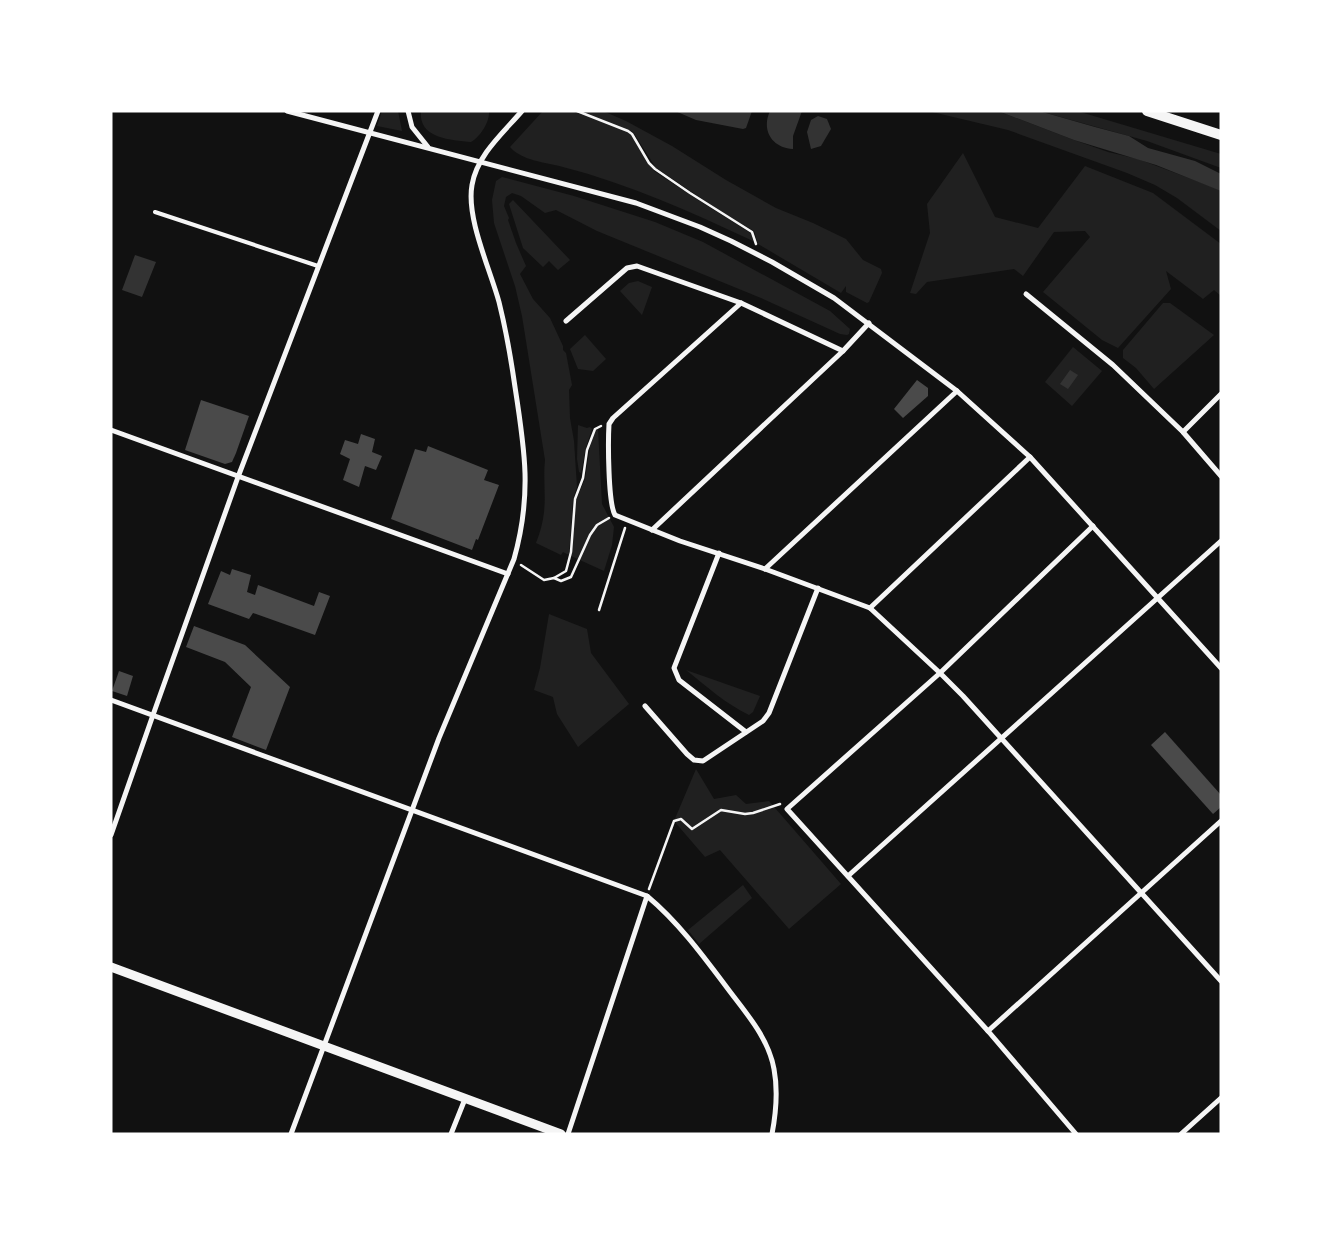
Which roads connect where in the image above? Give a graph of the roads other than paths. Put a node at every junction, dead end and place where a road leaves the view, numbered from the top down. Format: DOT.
graph roads {
  1 [pos="287,111"];
  2 [pos="378,111"];
  3 [pos="408,111"];
  4 [pos="522,111"];
  5 [pos="1147,111"];
  6 [pos="369,132"];
  7 [pos="1221,135"];
  8 [pos="428,147"];
  9 [pos="154,212"];
  10 [pos="318,266"];
  11 [pos="1026,294"];
  12 [pos="741,303"];
  13 [pos="566,321"];
  14 [pos="869,323"];
  15 [pos="843,351"];
  16 [pos="957,391"];
  17 [pos="1221,394"];
  18 [pos="111,430"];
  19 [pos="1183,432"];
  20 [pos="1030,457"];
  21 [pos="1221,476"];
  22 [pos="238,477"];
  23 [pos="1093,526"];
  24 [pos="652,530"];
  25 [pos="1221,541"];
  26 [pos="719,553"];
  27 [pos="765,569"];
  28 [pos="508,574"];
  29 [pos="818,588"];
  30 [pos="1157,597"];
  31 [pos="870,608"];
  32 [pos="1221,668"];
  33 [pos="940,673"];
  34 [pos="111,700"];
  35 [pos="645,706"];
  36 [pos="153,715"];
  37 [pos="746,732"];
  38 [pos="1001,739"];
  39 [pos="412,809"];
  40 [pos="1221,821"];
  41 [pos="111,835"];
  42 [pos="848,876"];
  43 [pos="1141,893"];
  44 [pos="647,896"];
  45 [pos="111,967"];
  46 [pos="1221,981"];
  47 [pos="988,1031"];
  48 [pos="324,1046"];
  49 [pos="1221,1098"];
  50 [pos="465,1099"];
  51 [pos="291,1134"];
  52 [pos="452,1134"];
  53 [pos="561,1134"];
  54 [pos="568,1134"];
  55 [pos="772,1134"];
  56 [pos="1076,1134"];
  57 [pos="1181,1134"];
  1 -- 6 [label="street"];
  2 -- 6 [label="street"];
  3 -- 8 [label="street"];
  4 -- 28 [label="street"];
  5 -- 7 [label="main road"];
  6 -- 8 [label="street"];
  6 -- 10 [label="street"];
  8 -- 14 [label="street"];
  9 -- 10 [label="lane"];
  10 -- 22 [label="street"];
  11 -- 19 [label="street"];
  12 -- 13 [label="street"];
  12 -- 15 [label="street"];
  12 -- 24 [label="street"];
  14 -- 15 [label="street"];
  14 -- 16 [label="street"];
  15 -- 24 [label="street"];
  16 -- 20 [label="street"];
  16 -- 27 [label="street"];
  17 -- 19 [label="street"];
  18 -- 22 [label="street"];
  19 -- 21 [label="street"];
  20 -- 23 [label="street"];
  20 -- 31 [label="street"];
  22 -- 28 [label="street"];
  22 -- 36 [label="street"];
  23 -- 30 [label="street"];
  23 -- 33 [label="street"];
  24 -- 26 [label="street"];
  25 -- 30 [label="street"];
  26 -- 27 [label="street"];
  26 -- 37 [label="street"];
  27 -- 29 [label="street"];
  28 -- 39 [label="street"];
  29 -- 31 [label="street"];
  29 -- 37 [label="street"];
  30 -- 32 [label="street"];
  30 -- 38 [label="street"];
  31 -- 33 [label="street"];
  33 -- 38 [label="street"];
  33 -- 42 [label="street"];
  34 -- 36 [label="street"];
  35 -- 37 [label="street"];
  36 -- 39 [label="street"];
  36 -- 41 [label="street"];
  38 -- 42 [label="street"];
  38 -- 43 [label="street"];
  39 -- 44 [label="street"];
  39 -- 48 [label="street"];
  40 -- 43 [label="street"];
  42 -- 47 [label="street"];
  43 -- 46 [label="street"];
  43 -- 47 [label="street"];
  44 -- 54 [label="street"];
  44 -- 55 [label="street"];
  45 -- 48 [label="street"];
  47 -- 56 [label="street"];
  48 -- 50 [label="street"];
  48 -- 51 [label="street"];
  49 -- 57 [label="street"];
  50 -- 52 [label="street"];
  50 -- 53 [label="street"];
}
